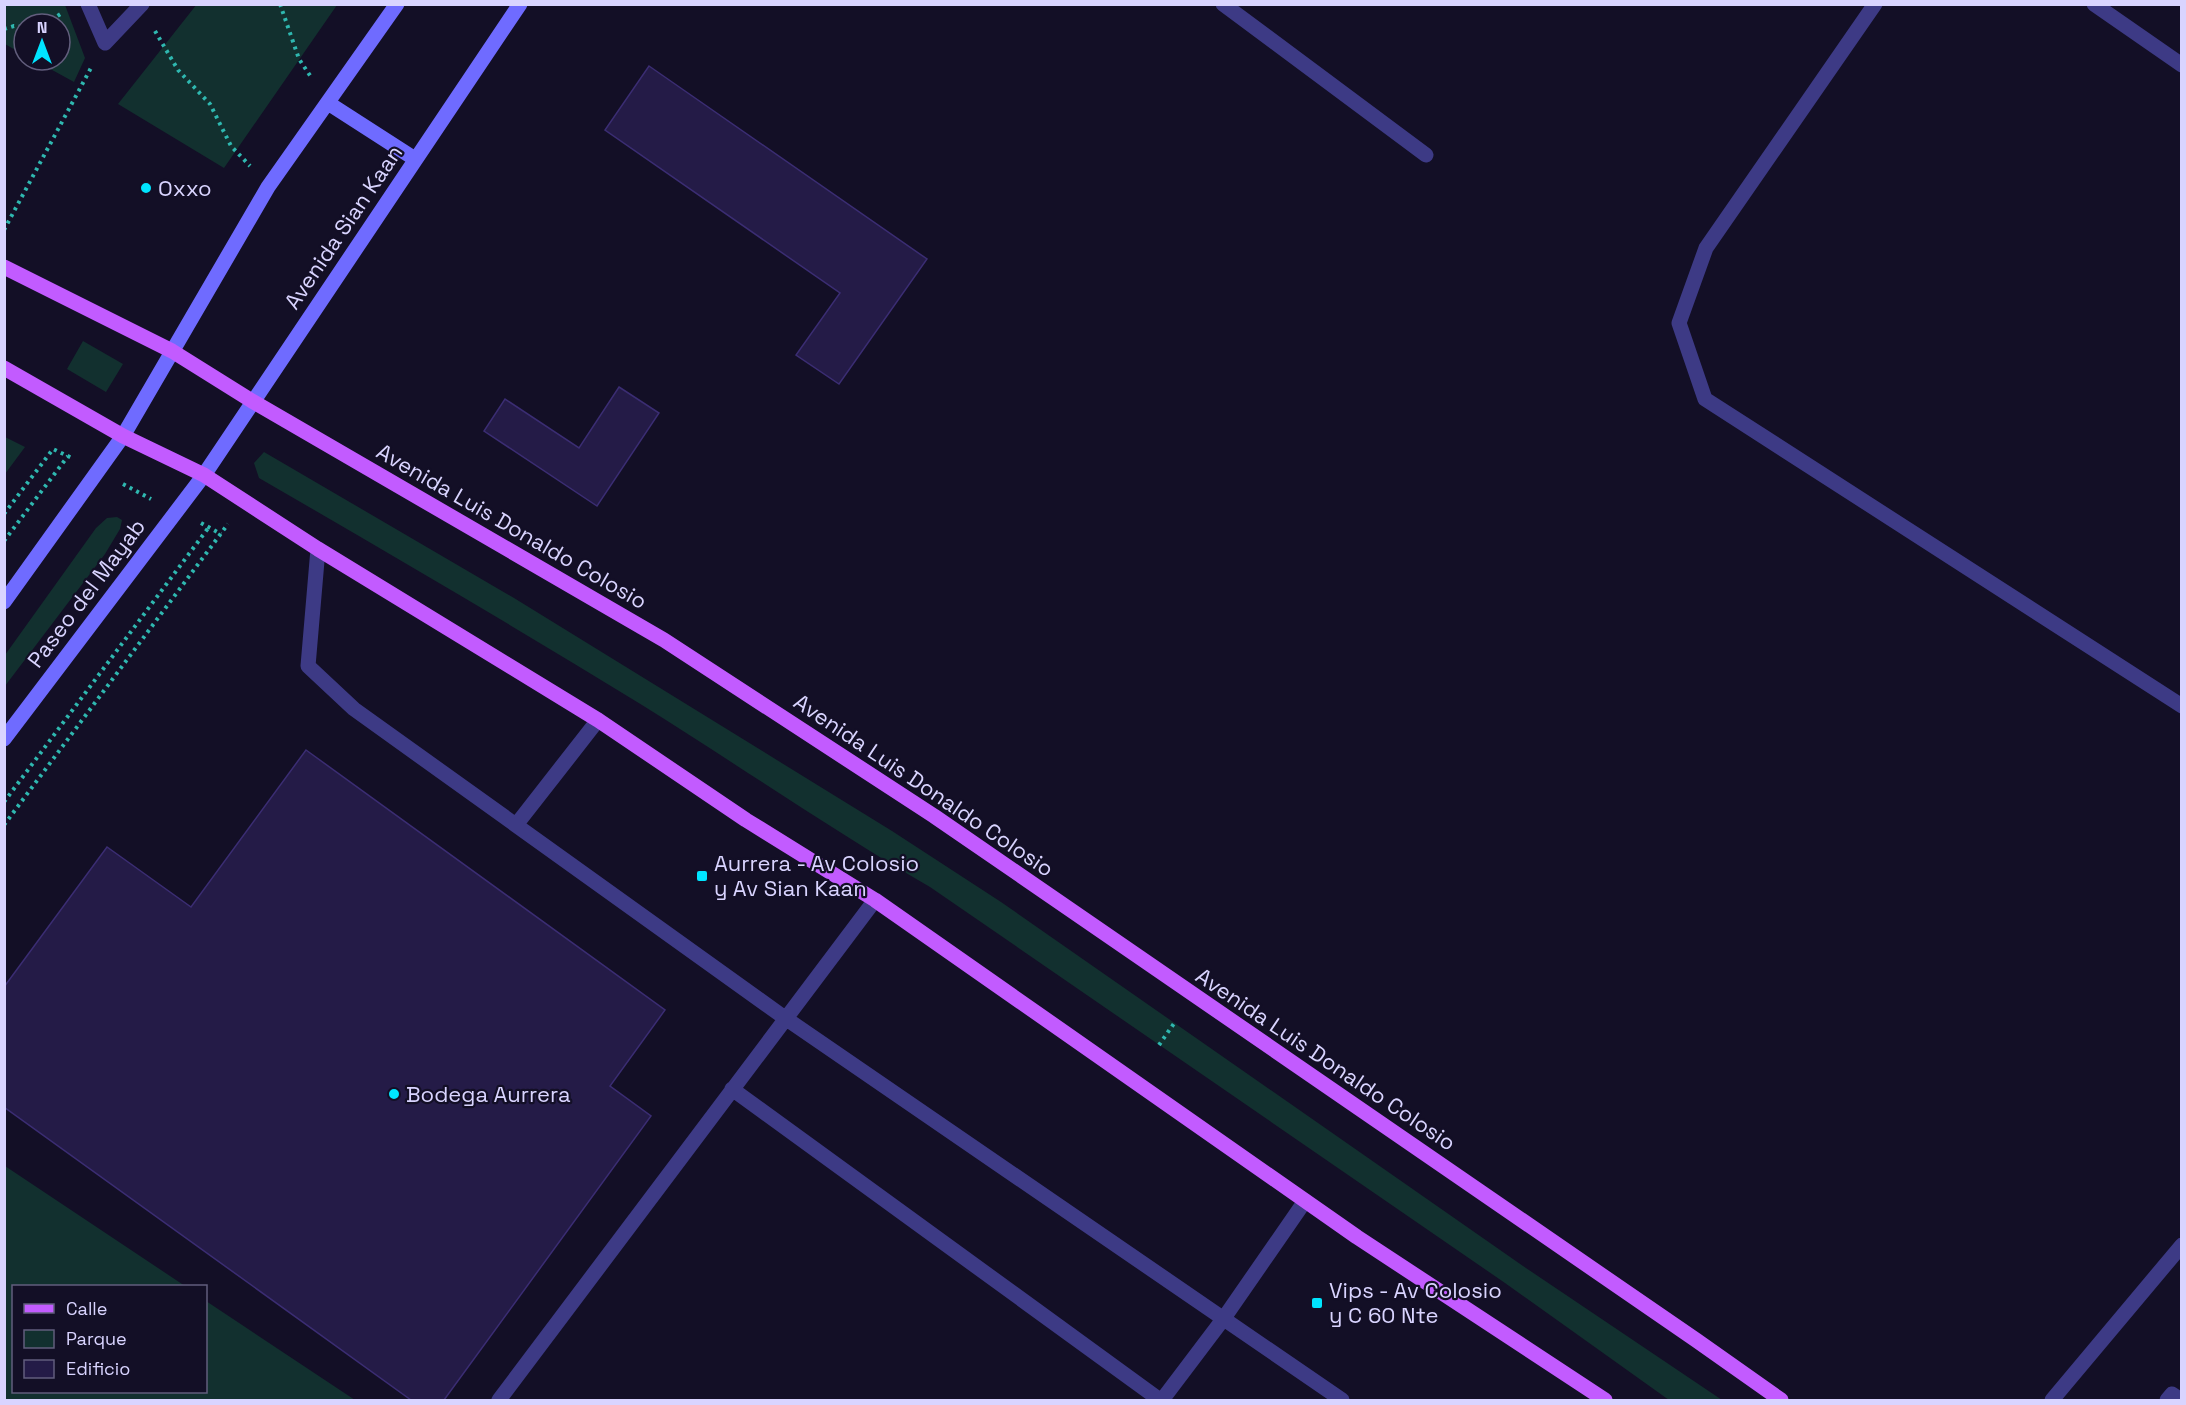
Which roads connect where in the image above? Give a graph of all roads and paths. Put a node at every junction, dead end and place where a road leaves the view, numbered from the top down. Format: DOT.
graph roads {
  1 [pos="88,4"];
  2 [pos="280,4"];
  3 [pos="397,4"];
  4 [pos="520,4"];
  5 [pos="1223,4"];
  6 [pos="1875,4"];
  7 [pos="2094,4"];
  8 [pos="141,5"];
  9 [pos="105,43"];
  10 [pos="2181,65"];
  11 [pos="328,103"];
  12 [pos="1426,155"];
  13 [pos="415,159"];
  14 [pos="268,187"];
  15 [pos="4,230"];
  16 [pos="4,267"];
  17 [pos="172,351"];
  18 [pos="4,368"];
  19 [pos="252,401"];
  20 [pos="123,436"];
  21 [pos="68,456"];
  22 [pos="204,475"];
  23 [pos="245,502"];
  24 [pos="209,527"];
  25 [pos="4,541"];
  26 [pos="318,549"];
  27 [pos="4,602"];
  28 [pos="2181,706"];
  29 [pos="598,720"];
  30 [pos="4,739"];
  31 [pos="4,802"];
  32 [pos="4,825"];
  33 [pos="516,825"];
  34 [pos="875,900"];
  35 [pos="785,1018"];
  36 [pos="1175,1022"];
  37 [pos="1159,1045"];
  38 [pos="732,1089"];
  39 [pos="1305,1202"];
  40 [pos="2181,1245"];
  41 [pos="1224,1318"];
  42 [pos="499,1401"];
  43 [pos="1161,1401"];
  44 [pos="1342,1401"];
  45 [pos="1605,1401"];
  46 [pos="1780,1401"];
  47 [pos="2052,1401"];
  48 [pos="2167,1401"];
  49 [pos="2181,1401"];
  1 -- 9 [label="street"];
  2 -- 11 [label="path"];
  3 -- 11 [label="main road"];
  4 -- 13 [label="main road, Avenida Sian Kaan"];
  5 -- 12 [label="street"];
  6 -- 28 [label="street"];
  7 -- 10 [label="street"];
  8 -- 9 [label="street"];
  8 -- 14 [label="path"];
  9 -- 15 [label="path"];
  11 -- 13 [label="main road"];
  11 -- 14 [label="main road"];
  13 -- 19 [label="main road, Avenida Sian Kaan"];
  14 -- 17 [label="main road"];
  16 -- 17 [label="main road, Avenida Luis Donaldo Colosio"];
  17 -- 19 [label="main road, Avenida Luis Donaldo Colosio"];
  17 -- 20 [label="main road"];
  18 -- 20 [label="main road"];
  19 -- 22 [label="main road, Avenida Sian Kaan"];
  19 -- 46 [label="main road, Avenida Luis Donaldo Colosio"];
  20 -- 22 [label="main road"];
  20 -- 27 [label="main road"];
  21 -- 25 [label="path"];
  22 -- 23 [label="main road"];
  22 -- 30 [label="main road, Paseo del Mayab"];
  23 -- 26 [label="main road"];
  23 -- 32 [label="path"];
  24 -- 31 [label="path"];
  26 -- 29 [label="main road"];
  26 -- 33 [label="street"];
  29 -- 33 [label="street"];
  29 -- 34 [label="main road"];
  33 -- 35 [label="street"];
  34 -- 35 [label="street"];
  34 -- 39 [label="main road"];
  35 -- 38 [label="street"];
  35 -- 41 [label="street"];
  36 -- 37 [label="path"];
  38 -- 42 [label="street"];
  38 -- 43 [label="street"];
  39 -- 41 [label="street"];
  39 -- 45 [label="main road"];
  40 -- 47 [label="street"];
  41 -- 43 [label="street"];
  41 -- 44 [label="street"];
  48 -- 49 [label="street"];
}
